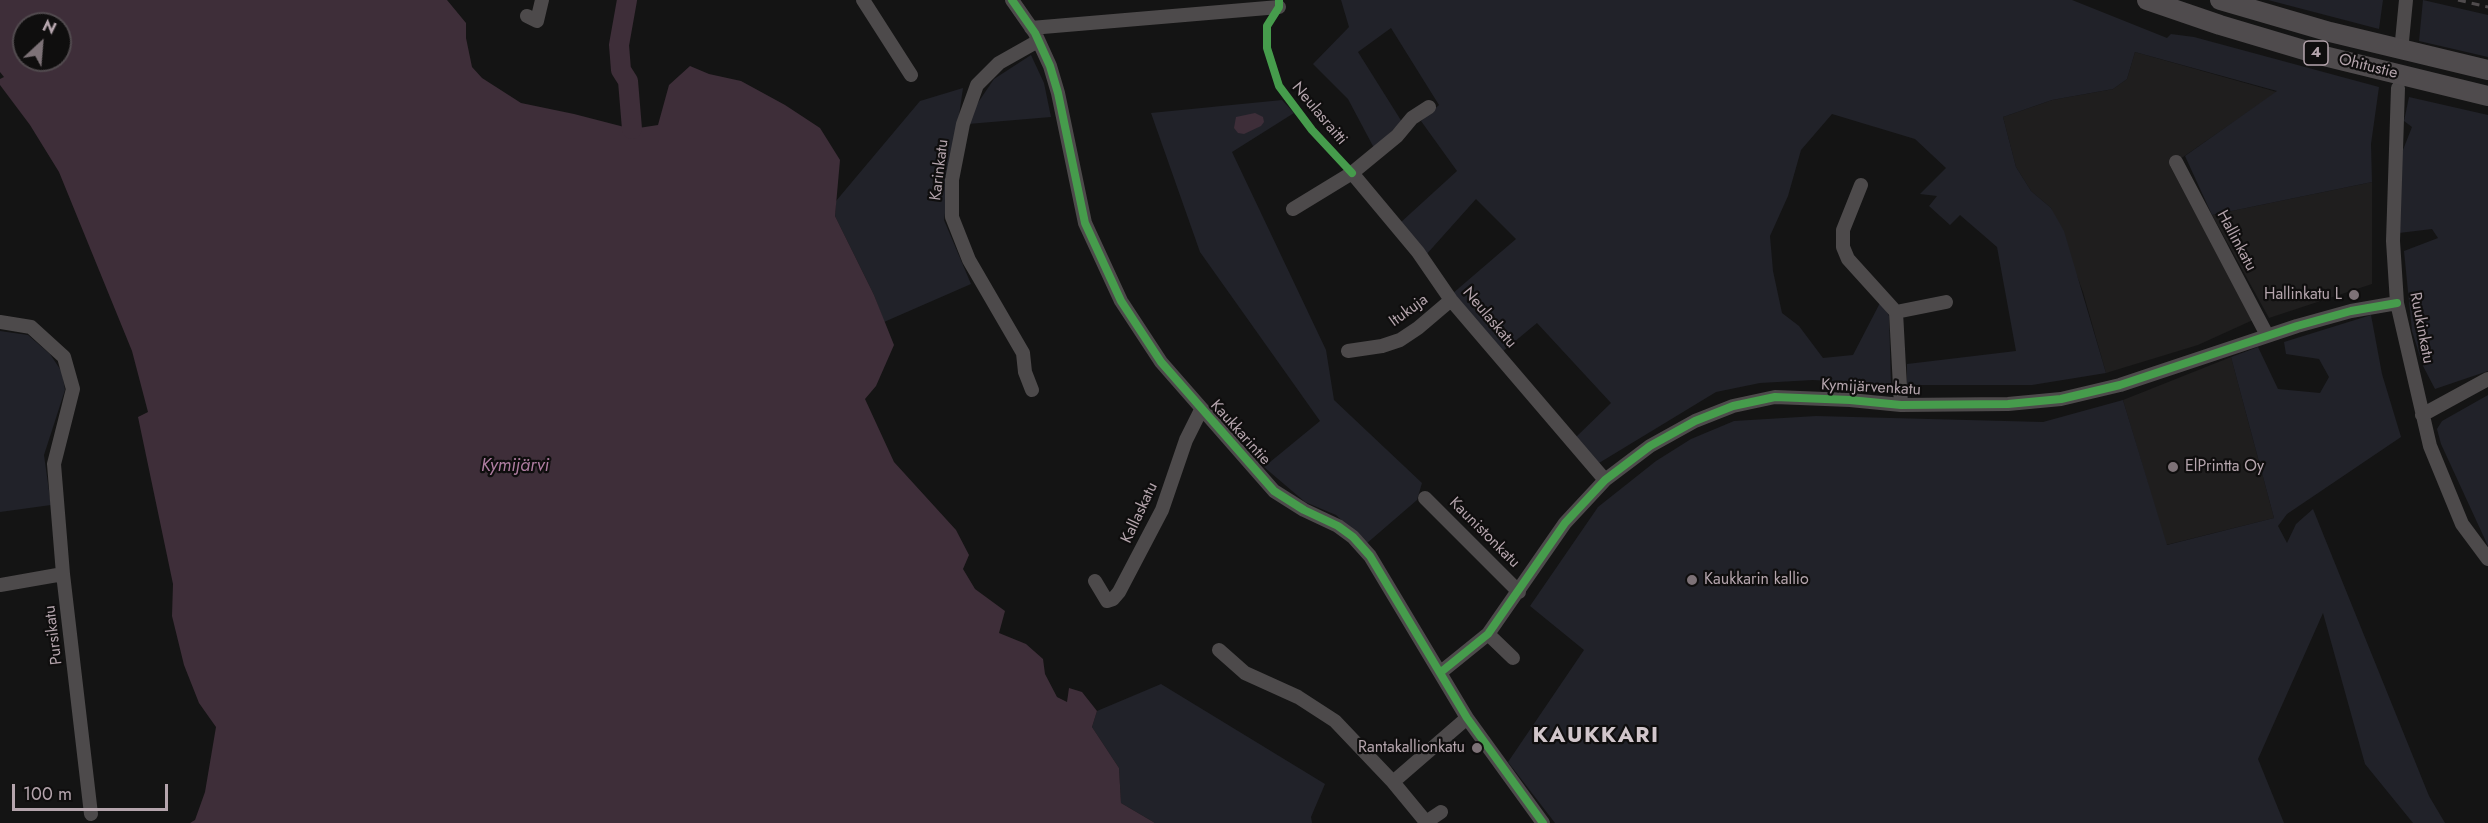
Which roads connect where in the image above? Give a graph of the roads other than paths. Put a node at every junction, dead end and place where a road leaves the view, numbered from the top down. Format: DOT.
graph roads {
  1 [pos="542,0"];
  2 [pos="863,0"];
  3 [pos="1012,0"];
  4 [pos="2147,0"];
  5 [pos="2220,0"];
  6 [pos="2406,0"];
  7 [pos="1279,7"];
  8 [pos="527,16"];
  9 [pos="1031,28"];
  10 [pos="1038,41"];
  11 [pos="2402,41"];
  12 [pos="2488,70"];
  13 [pos="911,75"];
  14 [pos="2398,88"];
  15 [pos="2488,96"];
  16 [pos="1429,107"];
  17 [pos="2176,162"];
  18 [pos="1352,173"];
  19 [pos="1861,185"];
  20 [pos="1293,209"];
  21 [pos="1451,300"];
  22 [pos="1946,302"];
  23 [pos="2397,303"];
  24 [pos="1896,312"];
  25 [pos="0,322"];
  26 [pos="2267,335"];
  27 [pos="1348,351"];
  28 [pos="2488,379"];
  29 [pos="1032,390"];
  30 [pos="1901,405"];
  31 [pos="1201,410"];
  32 [pos="2422,415"];
  33 [pos="1605,480"];
  34 [pos="1425,498"];
  35 [pos="2488,559"];
  36 [pos="63,574"];
  37 [pos="1095,581"];
  38 [pos="0,585"];
  39 [pos="1519,592"];
  40 [pos="1488,634"];
  41 [pos="1219,650"];
  42 [pos="1513,658"];
  43 [pos="1441,672"];
  44 [pos="1467,718"];
  45 [pos="1392,782"];
  46 [pos="1441,812"];
  47 [pos="91,814"];
  48 [pos="1544,823"];
  1 -- 8 [label="street"];
  2 -- 13 [label="street"];
  3 -- 9 [label="street, Kaukkarintie"];
  4 -- 15 [label="highway, Ohitustie / 4"];
  5 -- 12 [label="highway, Ohitustie / 4"];
  6 -- 11 [label="street"];
  7 -- 9 [label="street"];
  9 -- 10 [label="street, Kaukkarintie"];
  10 -- 29 [label="street, Karinkatu"];
  10 -- 31 [label="street, Kaukkarintie"];
  14 -- 23 [label="street, Ruukinkatu"];
  16 -- 18 [label="street"];
  17 -- 26 [label="street, Hallinkatu"];
  18 -- 20 [label="street"];
  18 -- 21 [label="street, Neulaskatu"];
  19 -- 24 [label="street"];
  21 -- 27 [label="street, Itukuja"];
  21 -- 33 [label="street, Neulaskatu"];
  22 -- 24 [label="street"];
  23 -- 26 [label="street, Kymijärvenkatu"];
  23 -- 32 [label="street, Ruukinkatu"];
  24 -- 30 [label="street"];
  25 -- 36 [label="street, Pursikatu"];
  26 -- 30 [label="street, Kymijärvenkatu"];
  28 -- 32 [label="street"];
  30 -- 33 [label="street, Kymijärvenkatu"];
  31 -- 37 [label="street, Kallaskatu"];
  31 -- 43 [label="street, Kaukkarintie"];
  32 -- 35 [label="street, Ruukinkatu"];
  33 -- 39 [label="street, Kymijärvenkatu"];
  34 -- 39 [label="street, Kaunistonkatu"];
  36 -- 38 [label="street"];
  36 -- 47 [label="street, Pursikatu"];
  39 -- 40 [label="street, Kymijärvenkatu"];
  40 -- 42 [label="street"];
  40 -- 43 [label="street, Kymijärvenkatu"];
  41 -- 45 [label="street"];
  43 -- 44 [label="street, Kaukkarintie"];
  44 -- 45 [label="street"];
  44 -- 48 [label="street, Kaukkarintie"];
  45 -- 46 [label="street"];
}
